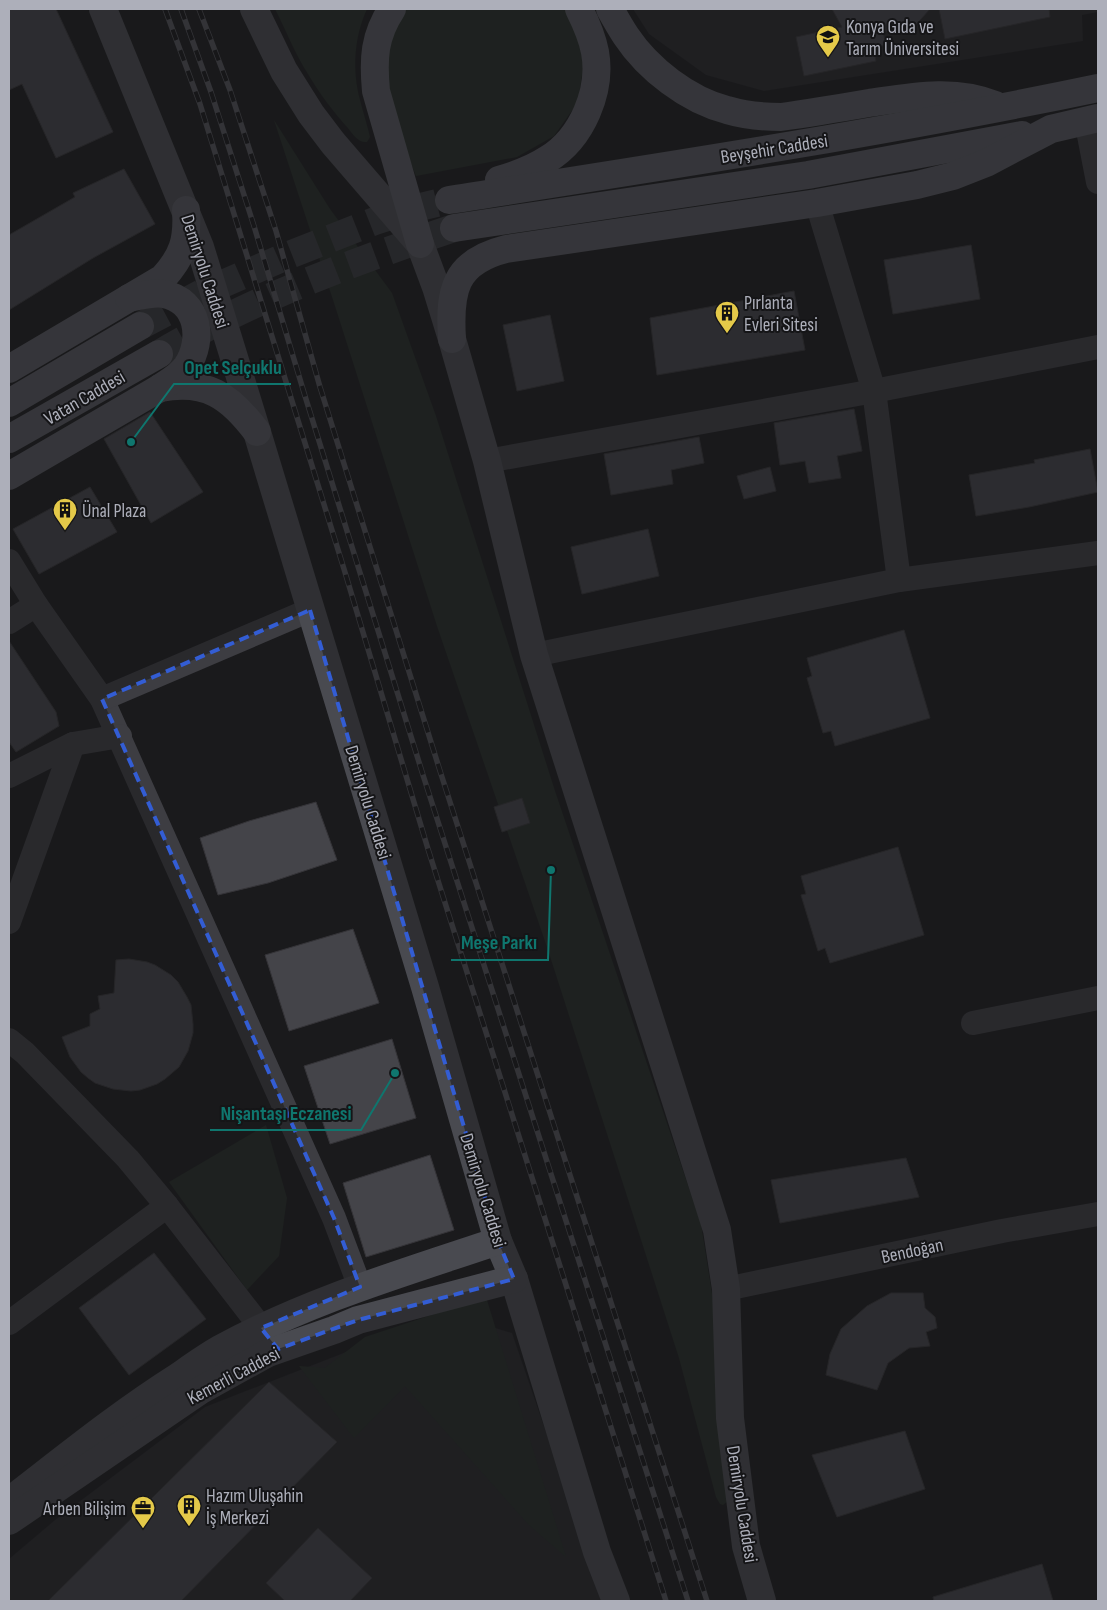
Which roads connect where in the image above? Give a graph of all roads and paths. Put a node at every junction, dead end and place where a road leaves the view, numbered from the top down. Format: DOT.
graph roads {
  1 [pos="103,9"];
  2 [pos="254,9"];
  3 [pos="392,9"];
  4 [pos="579,9"];
  5 [pos="610,9"];
  6 [pos="1098,88"];
  7 [pos="1001,108"];
  8 [pos="1092,119"];
  9 [pos="1051,130"];
  10 [pos="1098,182"];
  11 [pos="817,203"];
  12 [pos="186,210"];
  13 [pos="454,228"];
  14 [pos="420,244"];
  15 [pos="129,298"];
  16 [pos="140,326"];
  17 [pos="452,340"];
  18 [pos="1098,347"];
  19 [pos="159,354"];
  20 [pos="9,368"];
  21 [pos="160,388"];
  22 [pos="874,391"];
  23 [pos="9,403"];
  24 [pos="258,432"];
  25 [pos="9,439"];
  26 [pos="487,461"];
  27 [pos="9,476"];
  28 [pos="1098,553"];
  29 [pos="9,561"];
  30 [pos="899,580"];
  31 [pos="36,606"];
  32 [pos="310,610"];
  33 [pos="9,622"];
  34 [pos="534,655"];
  35 [pos="102,699"];
  36 [pos="120,736"];
  37 [pos="73,744"];
  38 [pos="9,776"];
  39 [pos="9,922"];
  40 [pos="1098,998"];
  41 [pos="973,1023"];
  42 [pos="9,1040"];
  43 [pos="167,1206"];
  44 [pos="1098,1214"];
  45 [pos="498,1241"];
  46 [pos="514,1279"];
  47 [pos="360,1287"];
  48 [pos="726,1289"];
  49 [pos="9,1323"];
  50 [pos="261,1328"];
  51 [pos="278,1349"];
  52 [pos="9,1501"];
  53 [pos="9,1521"];
  54 [pos="616,1601"];
  55 [pos="762,1601"];
  1 -- 12 [label="main road, Demiryolu Caddesi"];
  2 -- 14 [label="main road"];
  3 -- 14 [label="main road"];
  4 -- 7 [label="main road, Beyşehir Caddesi"];
  5 -- 7 [label="main road"];
  6 -- 7 [label="main road, Beyşehir Caddesi"];
  8 -- 9 [label="main road"];
  8 -- 10 [label="street"];
  9 -- 11 [label="main road"];
  9 -- 13 [label="main road, Beyşehir Caddesi"];
  11 -- 17 [label="main road"];
  11 -- 22 [label="street"];
  12 -- 15 [label="main road"];
  12 -- 24 [label="main road, Demiryolu Caddesi"];
  14 -- 17 [label="main road, Demiryolu Caddesi"];
  15 -- 20 [label="main road"];
  15 -- 21 [label="main road"];
  16 -- 23 [label="main road, Vatan Caddesi"];
  17 -- 26 [label="main road, Demiryolu Caddesi"];
  18 -- 22 [label="street"];
  19 -- 25 [label="main road, Vatan Caddesi"];
  21 -- 24 [label="main road"];
  21 -- 27 [label="main road"];
  22 -- 26 [label="street"];
  22 -- 30 [label="street"];
  24 -- 32 [label="main road, Demiryolu Caddesi"];
  26 -- 34 [label="main road, Demiryolu Caddesi"];
  28 -- 30 [label="street"];
  29 -- 31 [label="street"];
  30 -- 34 [label="street"];
  31 -- 33 [label="street"];
  31 -- 35 [label="street"];
  32 -- 35 [label="street"];
  32 -- 45 [label="main road, Demiryolu Caddesi"];
  34 -- 48 [label="main road, Demiryolu Caddesi"];
  35 -- 36 [label="street"];
  36 -- 37 [label="street"];
  36 -- 47 [label="street"];
  37 -- 38 [label="street"];
  37 -- 39 [label="street"];
  40 -- 41 [label="street"];
  42 -- 43 [label="street"];
  43 -- 49 [label="street"];
  43 -- 50 [label="street"];
  44 -- 48 [label="street, Bendoğan"];
  45 -- 46 [label="main road, Demiryolu Caddesi"];
  45 -- 47 [label="main road, Kemerli Caddesi"];
  46 -- 51 [label="main road, Kemerli Caddesi"];
  46 -- 54 [label="main road, Demiryolu Caddesi"];
  47 -- 50 [label="main road, Kemerli Caddesi"];
  48 -- 55 [label="main road, Demiryolu Caddesi"];
  50 -- 51 [label="street"];
  50 -- 52 [label="main road, Kemerli Caddesi"];
  51 -- 53 [label="main road, Kemerli Caddesi"];
}
